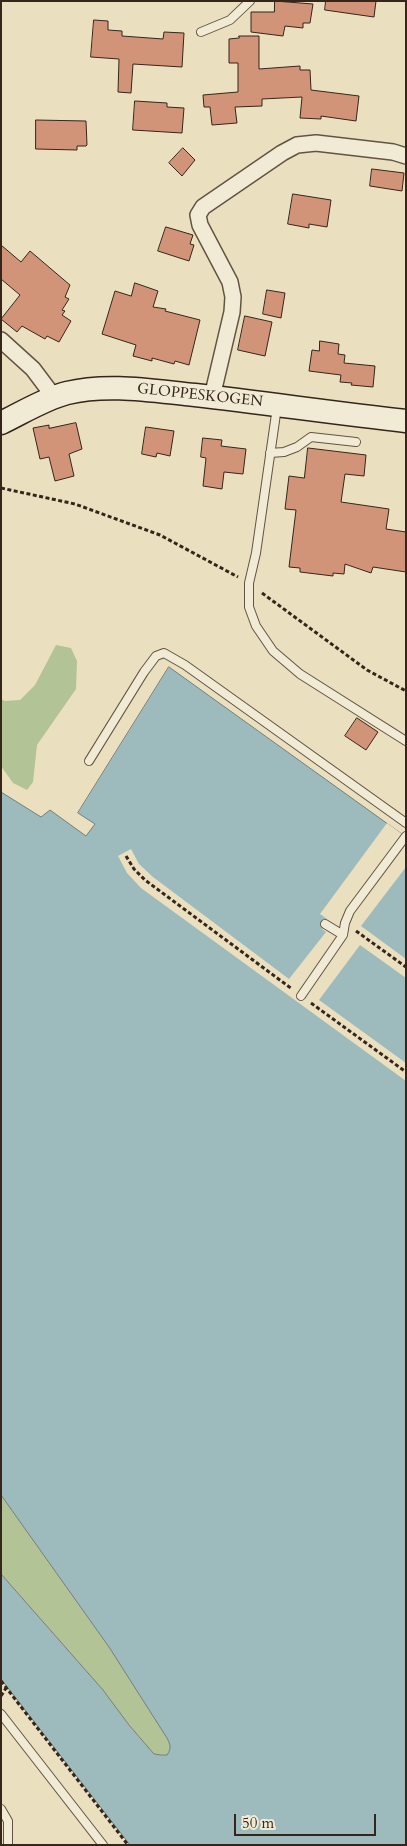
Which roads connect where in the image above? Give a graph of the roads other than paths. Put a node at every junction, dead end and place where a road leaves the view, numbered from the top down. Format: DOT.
graph roads {
  1 [pos="250,1"];
  2 [pos="201,32"];
  3 [pos="406,156"];
  4 [pos="1,340"];
  5 [pos="54,397"];
  6 [pos="212,397"];
  7 [pos="277,405"];
  8 [pos="406,421"];
  9 [pos="1,423"];
  10 [pos="356,442"];
  11 [pos="270,453"];
  12 [pos="406,741"];
  13 [pos="89,761"];
  14 [pos="406,823"];
  15 [pos="406,836"];
  16 [pos="325,924"];
  17 [pos="343,935"];
  18 [pos="302,996"];
  19 [pos="1,1714"];
  20 [pos="1,1809"];
  21 [pos="8,1845"];
  22 [pos="102,1845"];
  1 -- 2 [label="lane"];
  3 -- 6 [label="street"];
  4 -- 5 [label="street"];
  5 -- 6 [label="main road, GLOPPESKOGEN"];
  5 -- 9 [label="main road, GLOPPESKOGEN"];
  6 -- 7 [label="main road, GLOPPESKOGEN"];
  7 -- 8 [label="main road, GLOPPESKOGEN"];
  7 -- 11 [label="lane"];
  10 -- 11 [label="lane"];
  11 -- 12 [label="lane"];
  13 -- 14 [label="lane"];
  15 -- 17 [label="lane"];
  16 -- 17 [label="lane"];
  17 -- 18 [label="lane"];
  19 -- 22 [label="lane"];
  20 -- 21 [label="lane"];
}
